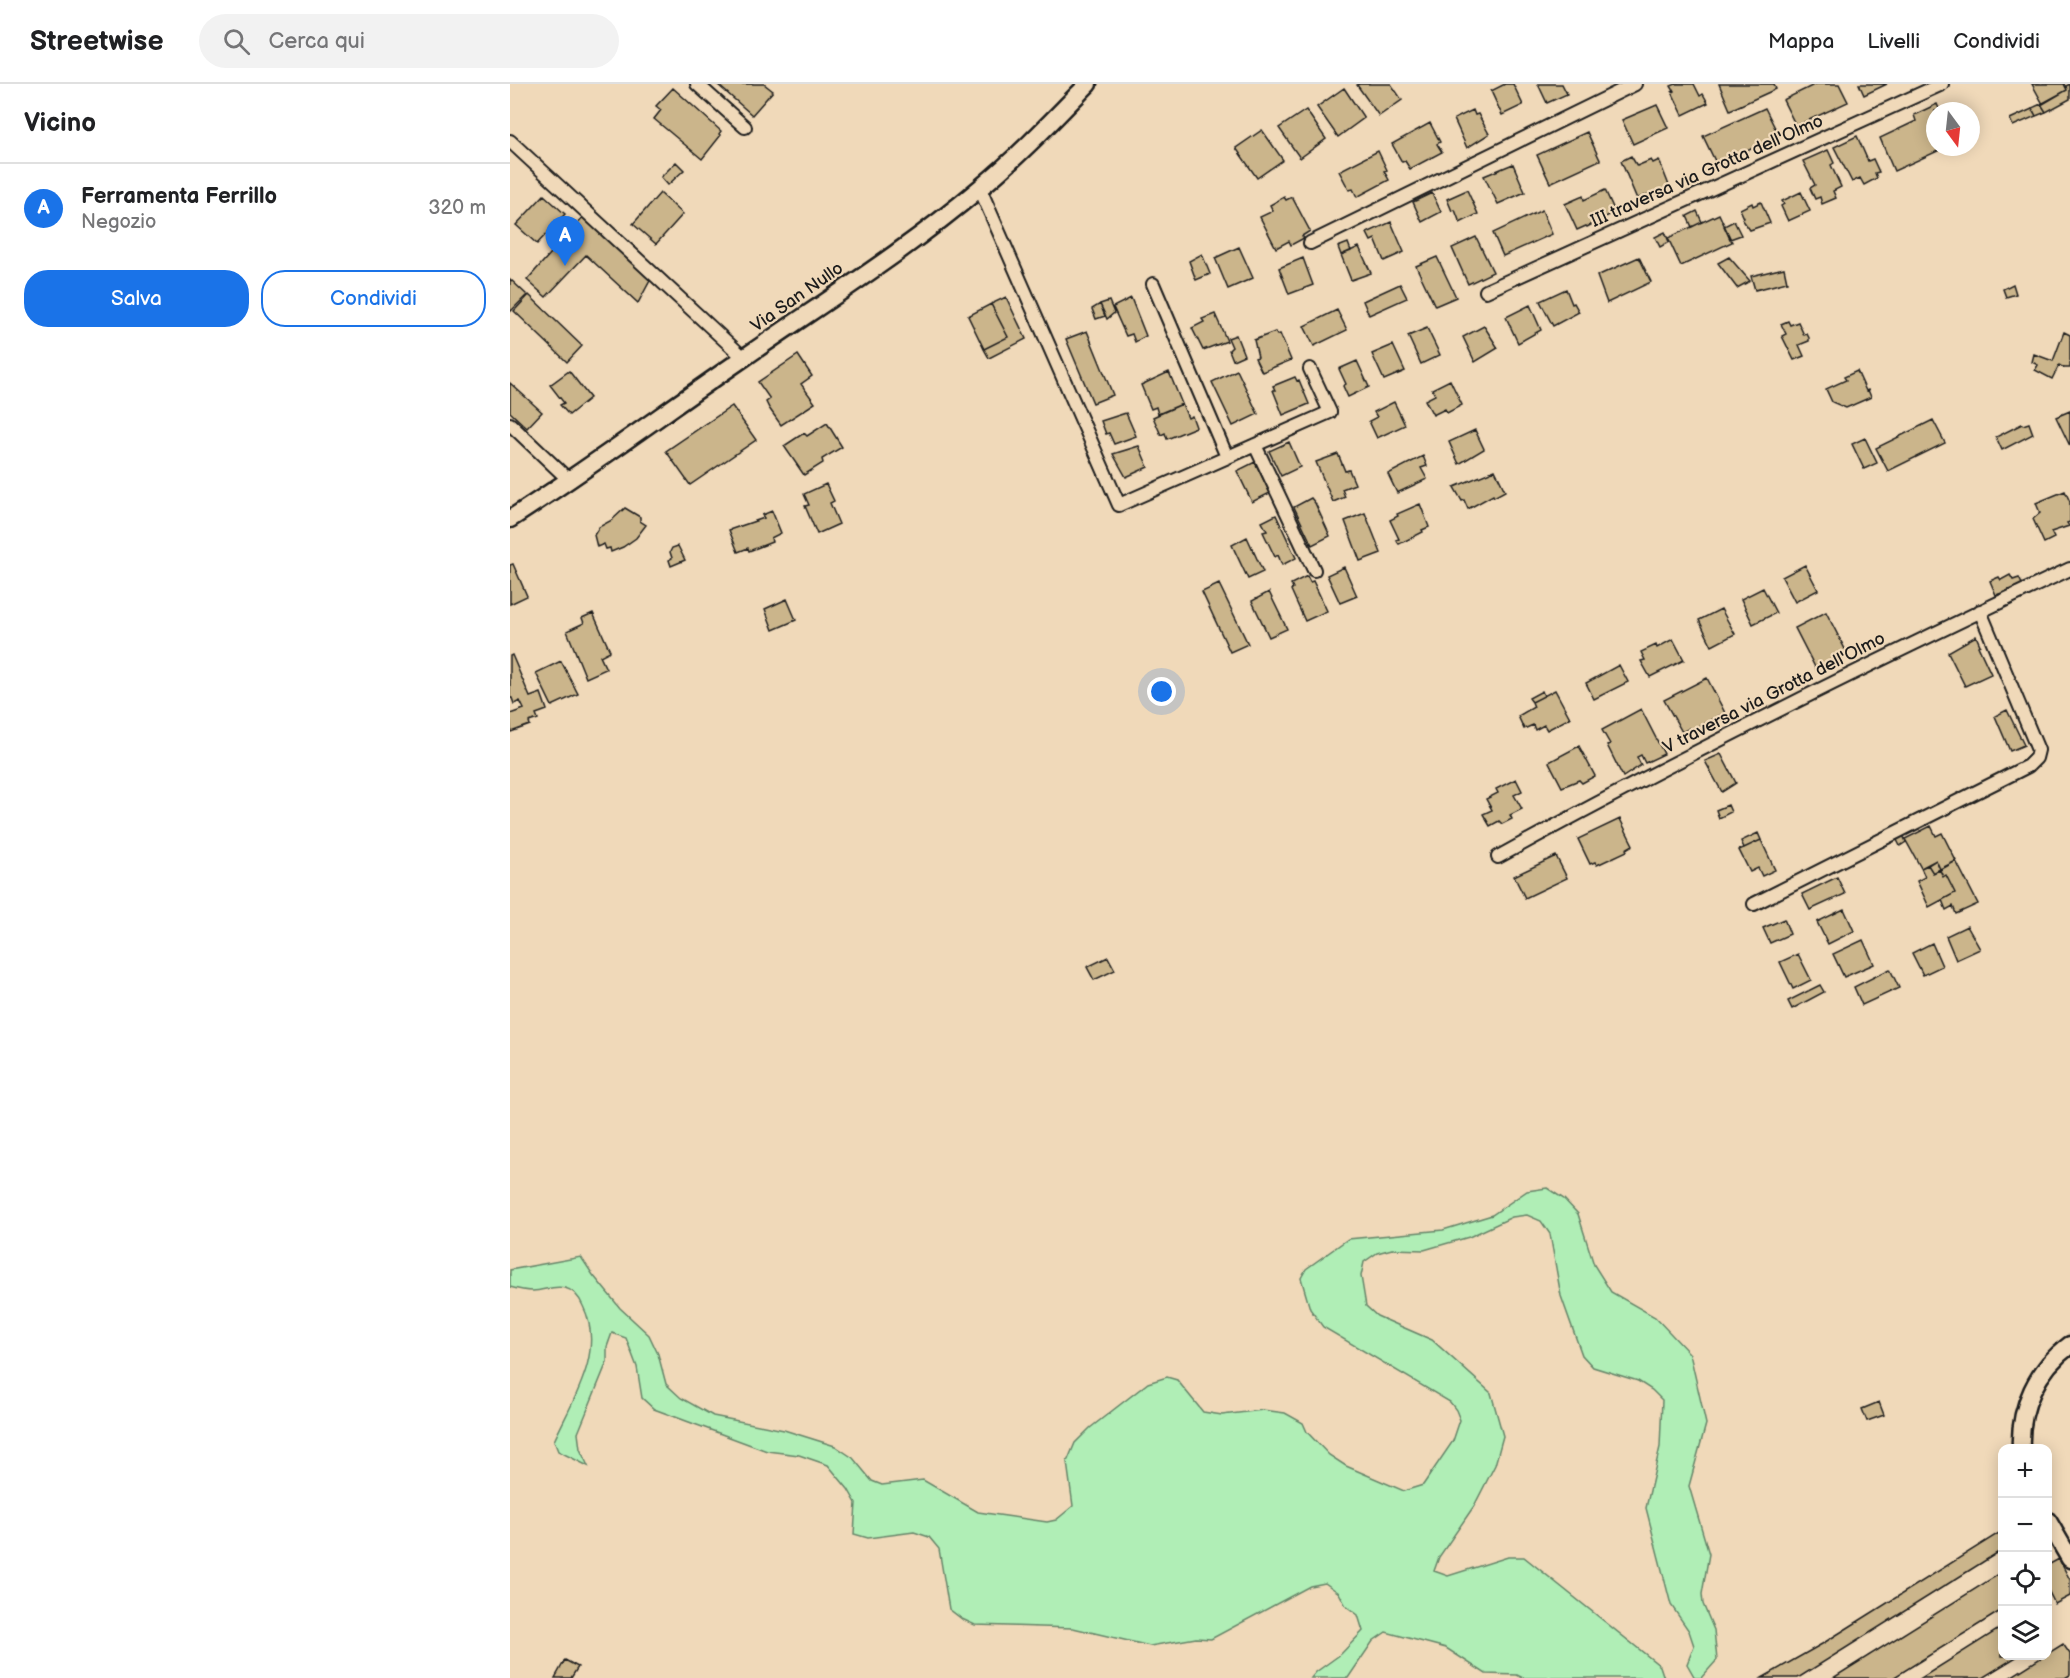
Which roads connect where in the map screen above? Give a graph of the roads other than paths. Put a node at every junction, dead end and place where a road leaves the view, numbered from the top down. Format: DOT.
graph roads {
  1 [pos="697,84"];
  2 [pos="1088,84"];
  3 [pos="1635,84"];
  4 [pos="1942,84"];
  5 [pos="745,127"];
  6 [pos="510,141"];
  7 [pos="980,189"];
  8 [pos="1310,243"];
  9 [pos="1153,284"];
  10 [pos="1486,291"];
  11 [pos="743,357"];
  12 [pos="1310,369"];
  13 [pos="510,424"];
  14 [pos="1255,445"];
  15 [pos="1227,458"];
  16 [pos="570,481"];
  17 [pos="510,519"];
  18 [pos="2070,569"];
  19 [pos="1314,570"];
  20 [pos="1980,611"];
  21 [pos="1498,857"];
  22 [pos="1754,903"];
  23 [pos="2070,1345"];
  24 [pos="2021,1444"];
  25 [pos="2052,1528"];
  26 [pos="2070,1559"];
  1 -- 5 [label="street"];
  2 -- 7 [label="street, Via San Nullo"];
  3 -- 8 [label="street"];
  4 -- 10 [label="street, III traversa via Grotta dell'Olmo"];
  6 -- 11 [label="street"];
  7 -- 11 [label="street, Via San Nullo"];
  7 -- 15 [label="street"];
  9 -- 15 [label="street"];
  11 -- 16 [label="street, Via San Nullo"];
  12 -- 14 [label="street"];
  13 -- 16 [label="street"];
  14 -- 15 [label="street"];
  14 -- 19 [label="street"];
  16 -- 17 [label="street, Via San Nullo"];
  18 -- 20 [label="street, V traversa via Grotta dell'Olmo"];
  20 -- 21 [label="street, V traversa via Grotta dell'Olmo"];
  20 -- 22 [label="street"];
  23 -- 24 [label="street"];
  25 -- 26 [label="street"];
}
